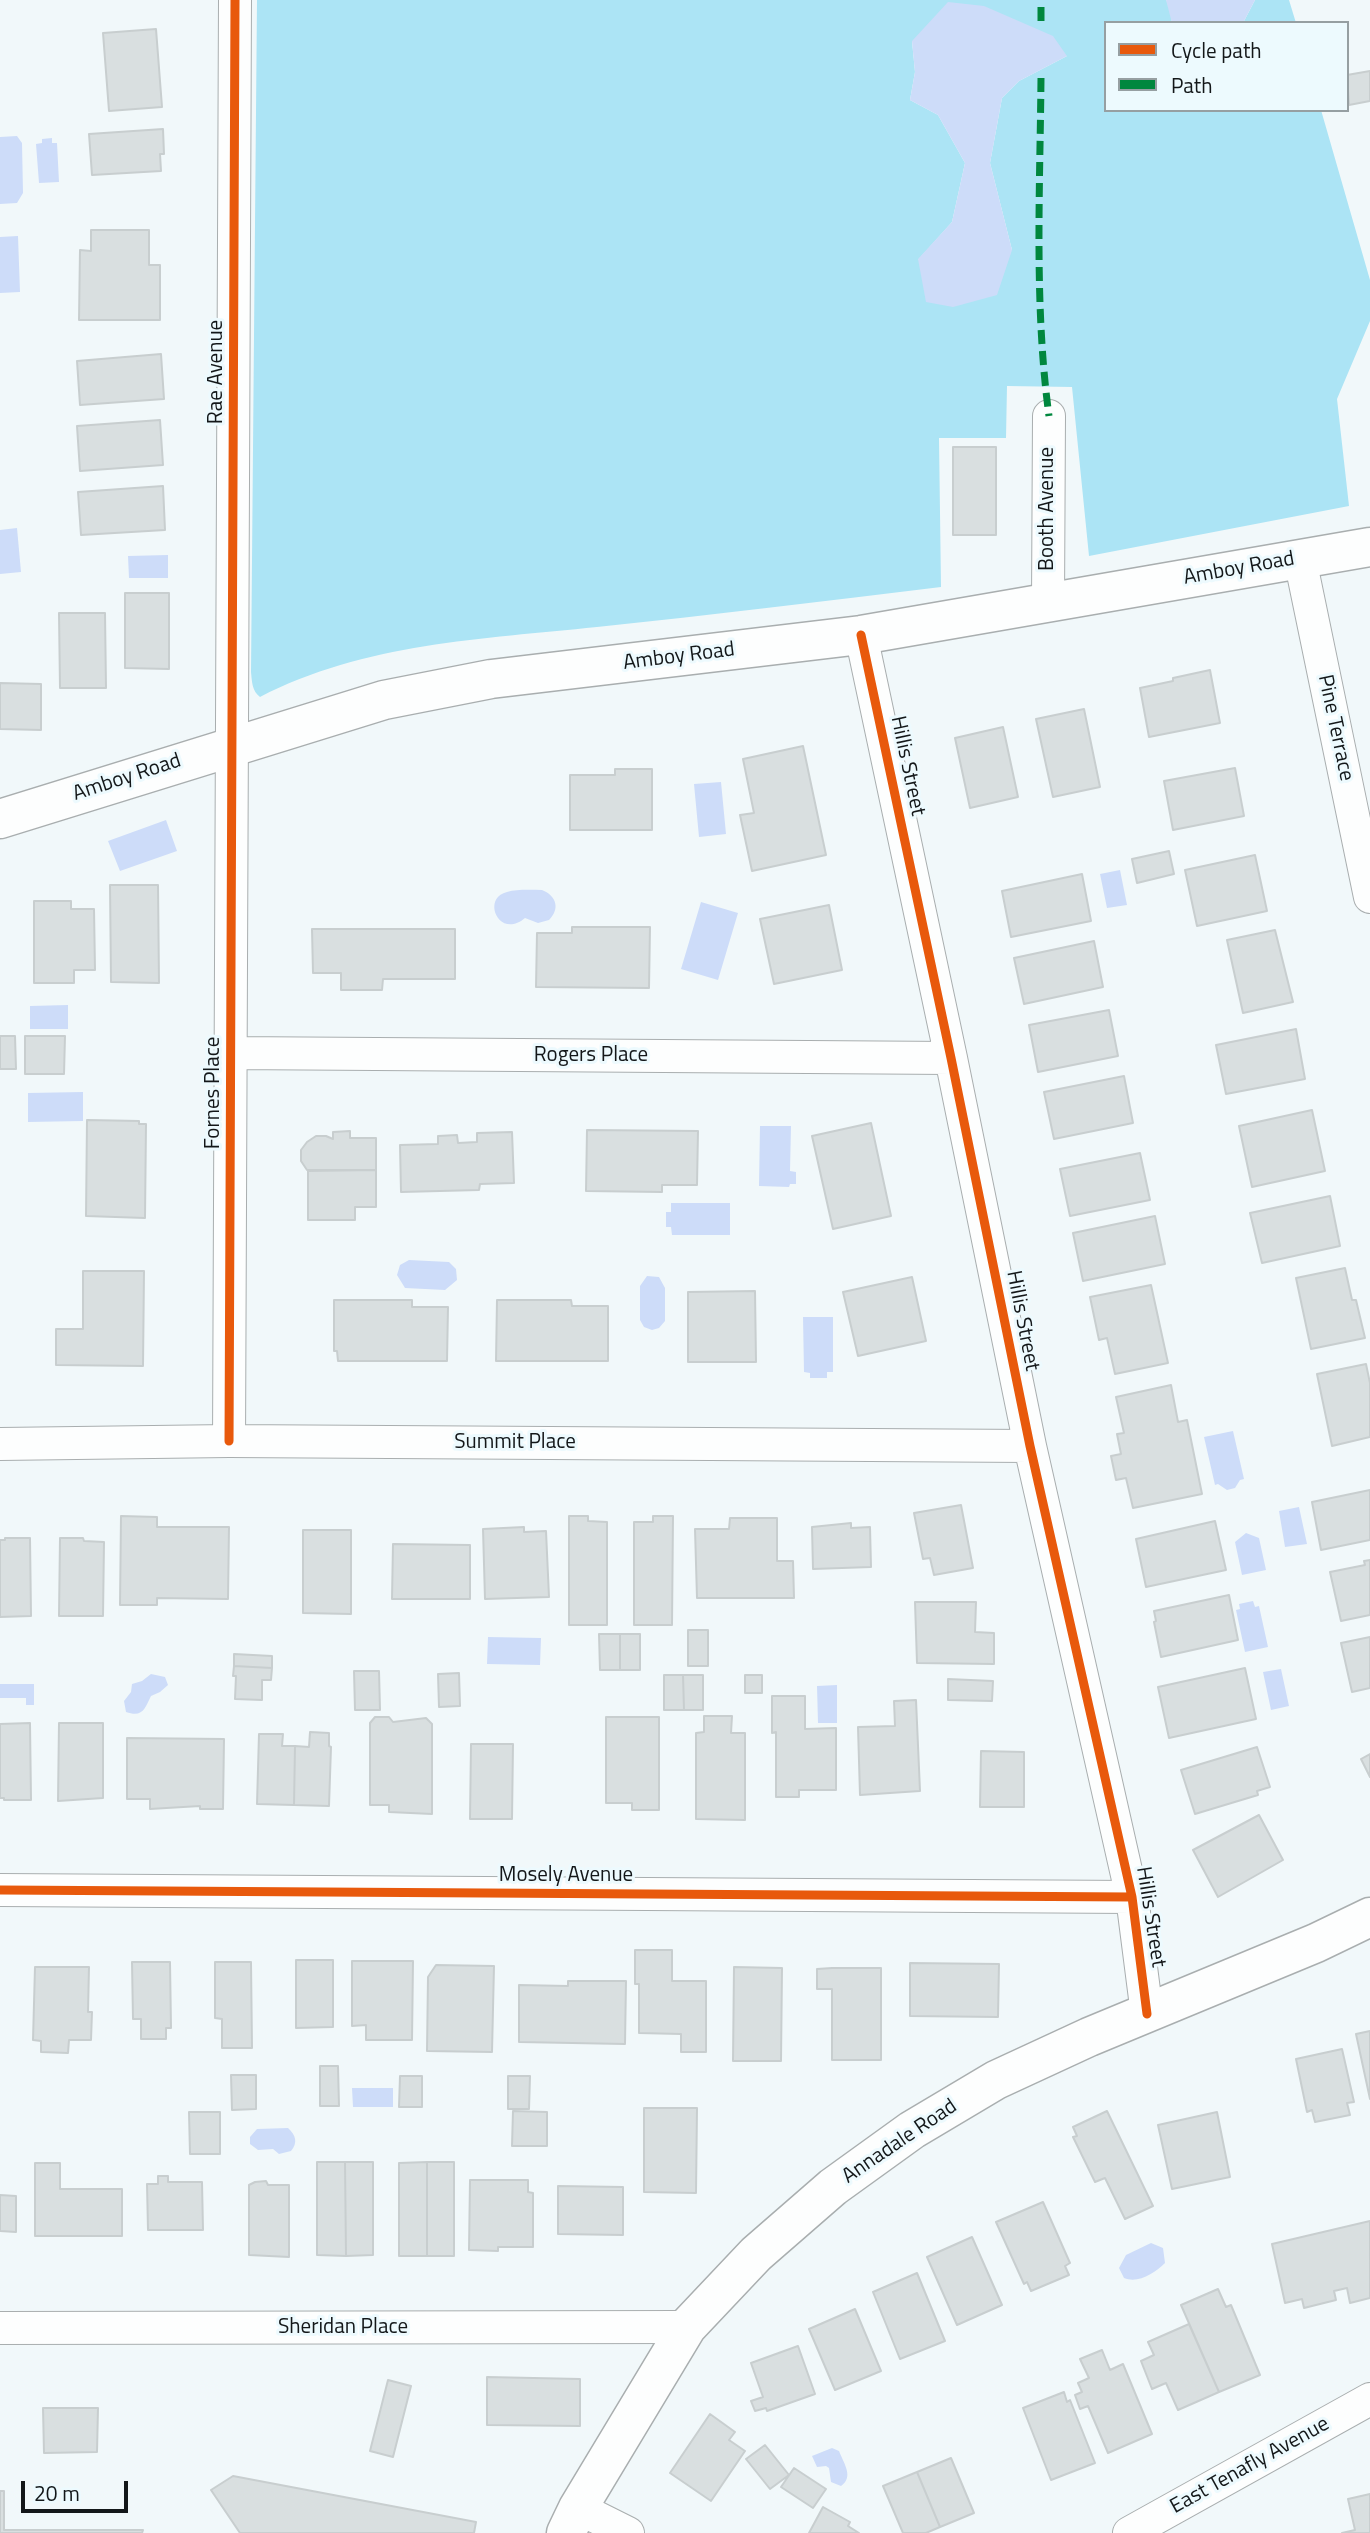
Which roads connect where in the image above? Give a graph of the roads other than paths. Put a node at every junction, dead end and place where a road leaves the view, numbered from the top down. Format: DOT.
graph roads {
  1 [pos="235,0"];
  2 [pos="1048,416"];
  3 [pos="1370,547"];
  4 [pos="1300,559"];
  5 [pos="1048,602"];
  6 [pos="861,635"];
  7 [pos="233,744"];
  8 [pos="0,819"];
  9 [pos="1370,897"];
  10 [pos="232,1053"];
  11 [pos="951,1058"];
  12 [pos="229,1441"];
  13 [pos="0,1444"];
  14 [pos="1030,1446"];
  15 [pos="0,1890"];
  16 [pos="1132,1897"];
  17 [pos="1370,1917"];
  18 [pos="1147,2014"];
  19 [pos="687,2327"];
  20 [pos="0,2328"];
  21 [pos="1370,2399"];
  22 [pos="572,2521"];
  23 [pos="628,2533"];
  24 [pos="1129,2533"];
  1 -- 7 [label="street, Rae Avenue"];
  2 -- 5 [label="street, Booth Avenue"];
  3 -- 4 [label="main road, Amboy Road"];
  4 -- 5 [label="main road, Amboy Road"];
  4 -- 9 [label="street, Pine Terrace"];
  5 -- 6 [label="main road, Amboy Road"];
  6 -- 7 [label="main road, Amboy Road"];
  6 -- 11 [label="street, Hillis Street"];
  7 -- 8 [label="main road, Amboy Road"];
  7 -- 10 [label="street, Fornes Place"];
  10 -- 11 [label="street, Rogers Place"];
  10 -- 12 [label="street, Fornes Place"];
  11 -- 14 [label="street, Hillis Street"];
  12 -- 13 [label="street, Summit Place"];
  12 -- 14 [label="street, Summit Place"];
  14 -- 16 [label="street, Hillis Street"];
  15 -- 16 [label="street, Mosely Avenue"];
  16 -- 18 [label="street, Hillis Street"];
  17 -- 18 [label="main road, Annadale Road"];
  18 -- 19 [label="main road, Annadale Road"];
  19 -- 20 [label="street, Sheridan Place"];
  19 -- 22 [label="main road, Annadale Road"];
  21 -- 24 [label="street, East Tenafly Avenue"];
  22 -- 23 [label="street"];
}
